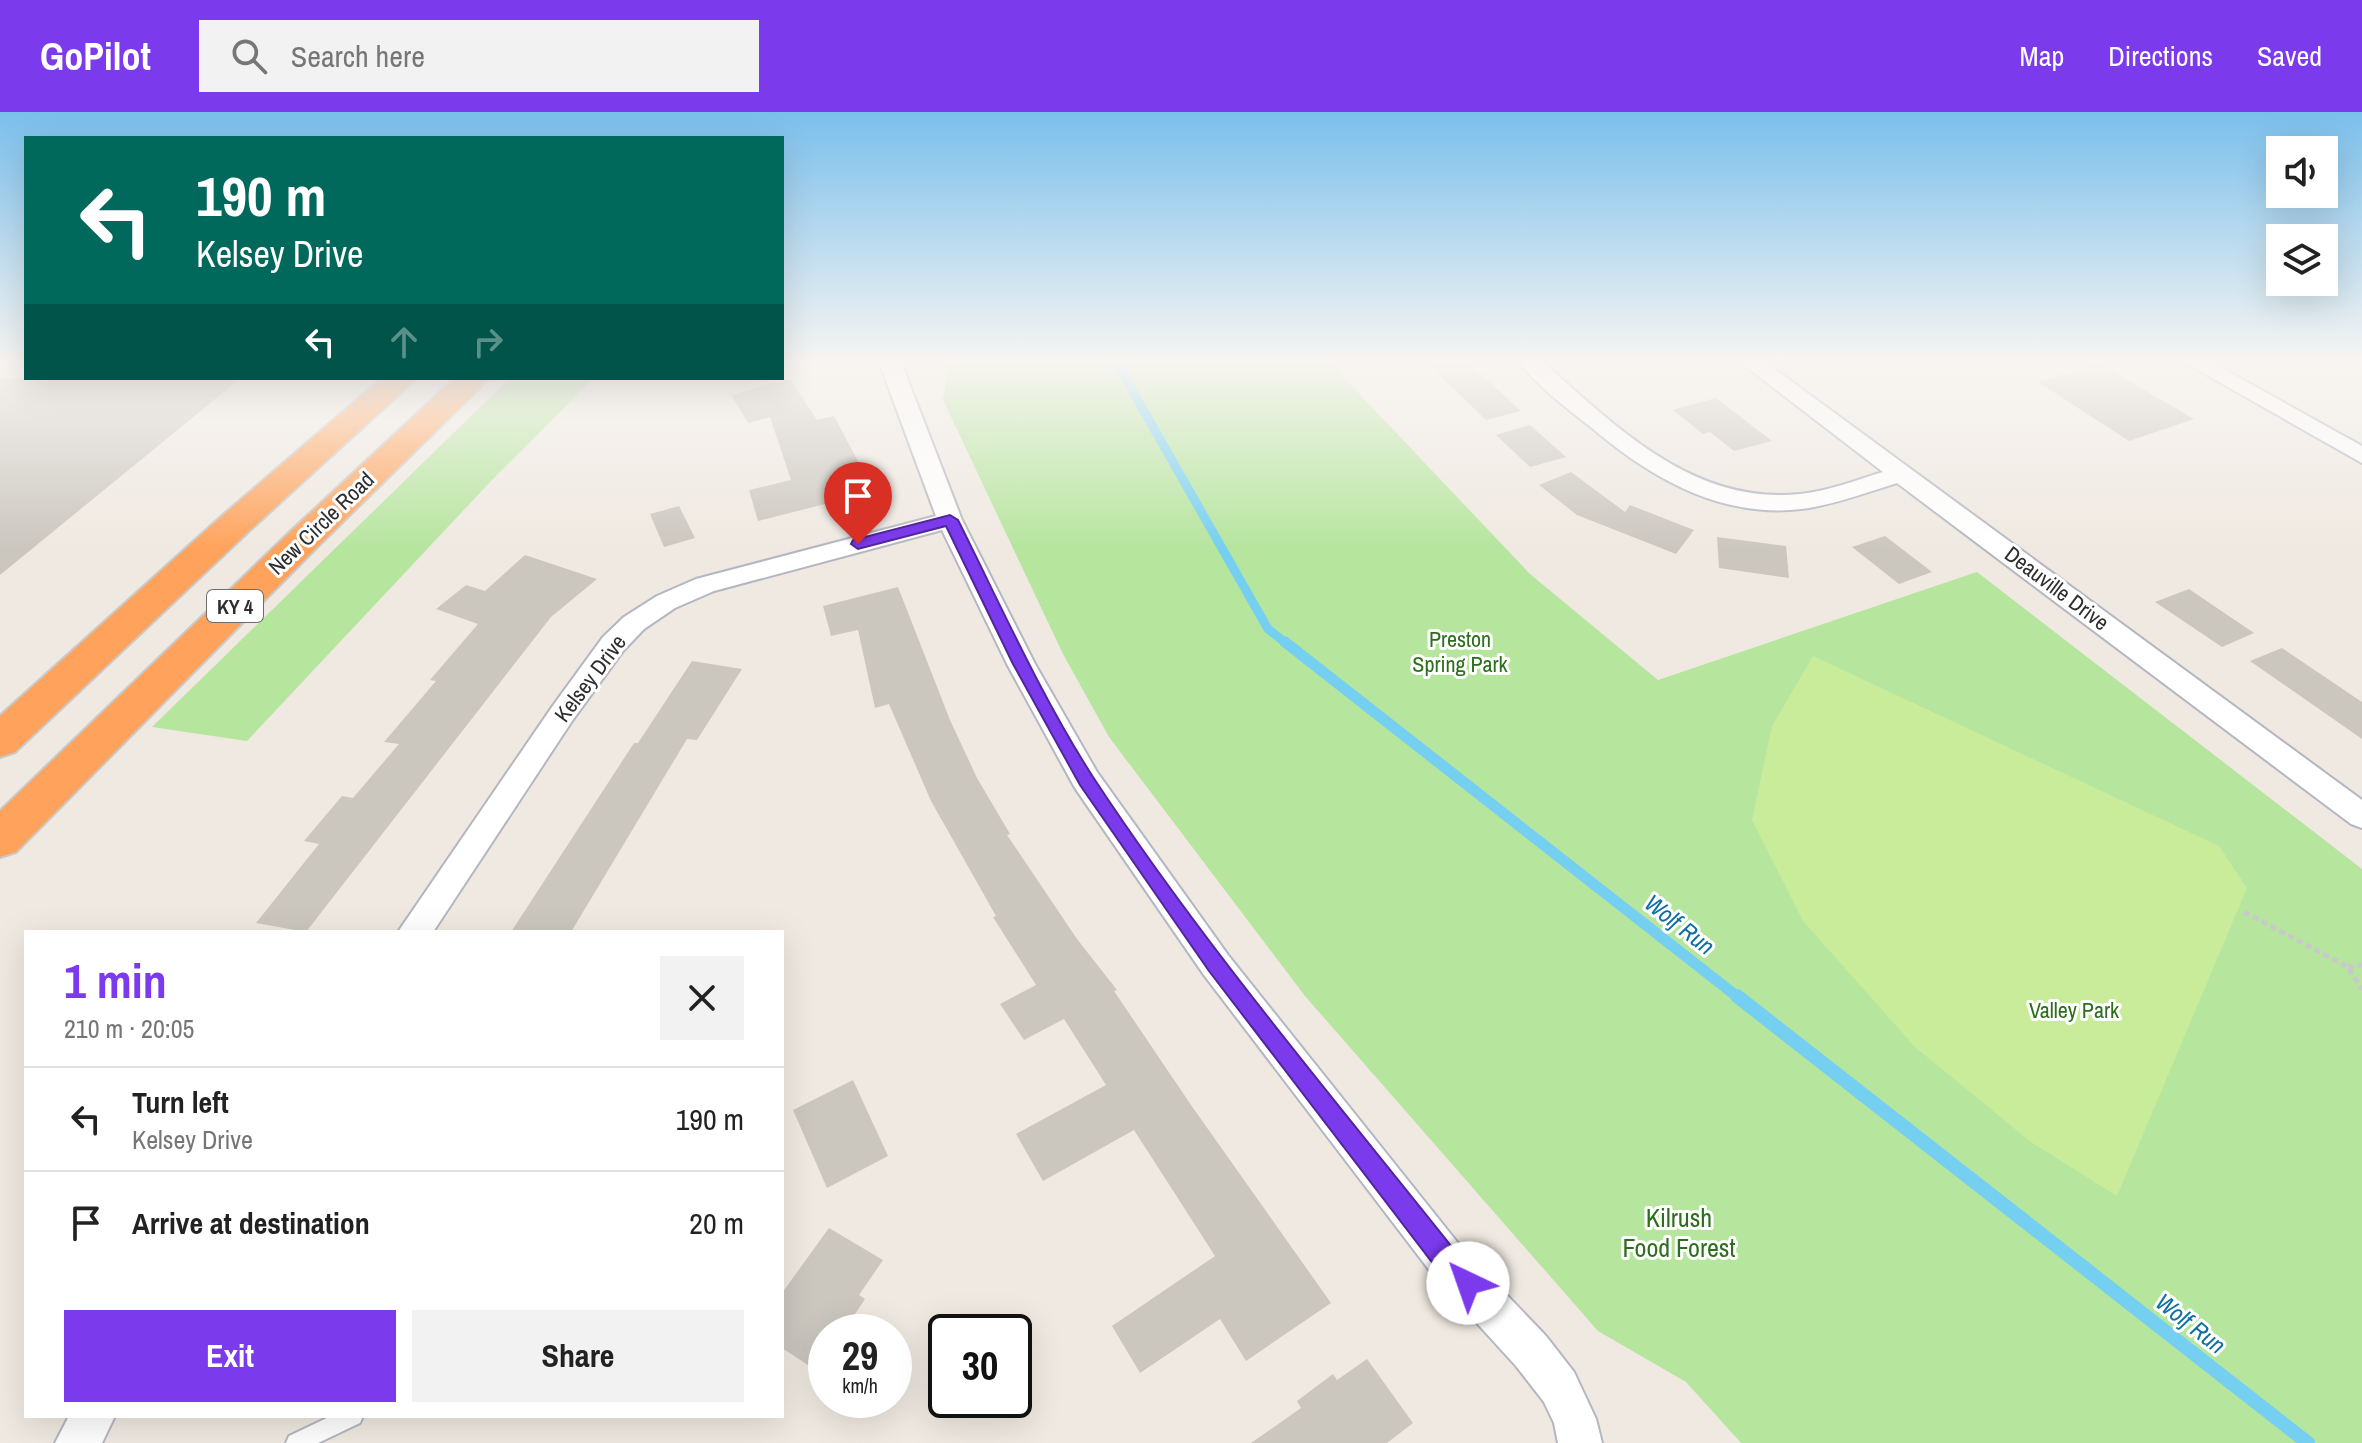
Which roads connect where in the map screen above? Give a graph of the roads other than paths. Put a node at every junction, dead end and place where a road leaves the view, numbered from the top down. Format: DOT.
graph roads {
  1 [pos="349,424"];
  2 [pos="425,424"];
  3 [pos="914,424"];
  4 [pos="1601,424"];
  5 [pos="1836,424"];
  6 [pos="2305,424"];
  7 [pos="2362,456"];
  8 [pos="1903,473"];
  9 [pos="950,520"];
  10 [pos="0,741"];
  11 [pos="2362,816"];
  12 [pos="0,839"];
  13 [pos="416,930"];
  14 [pos="93,1418"];
  15 [pos="349,1418"];
  16 [pos="77,1443"];
  17 [pos="296,1443"];
  18 [pos="1580,1443"];
  1 -- 10 [label="highway, KY 4"];
  2 -- 12 [label="highway, New Circle Road / KY 4"];
  3 -- 9 [label="street"];
  4 -- 8 [label="street"];
  5 -- 8 [label="street, Deauville Drive"];
  6 -- 7 [label="street"];
  8 -- 11 [label="street, Deauville Drive"];
  9 -- 13 [label="street, Kelsey Drive"];
  9 -- 18 [label="street"];
  14 -- 16 [label="street"];
  15 -- 17 [label="lane"];
}
